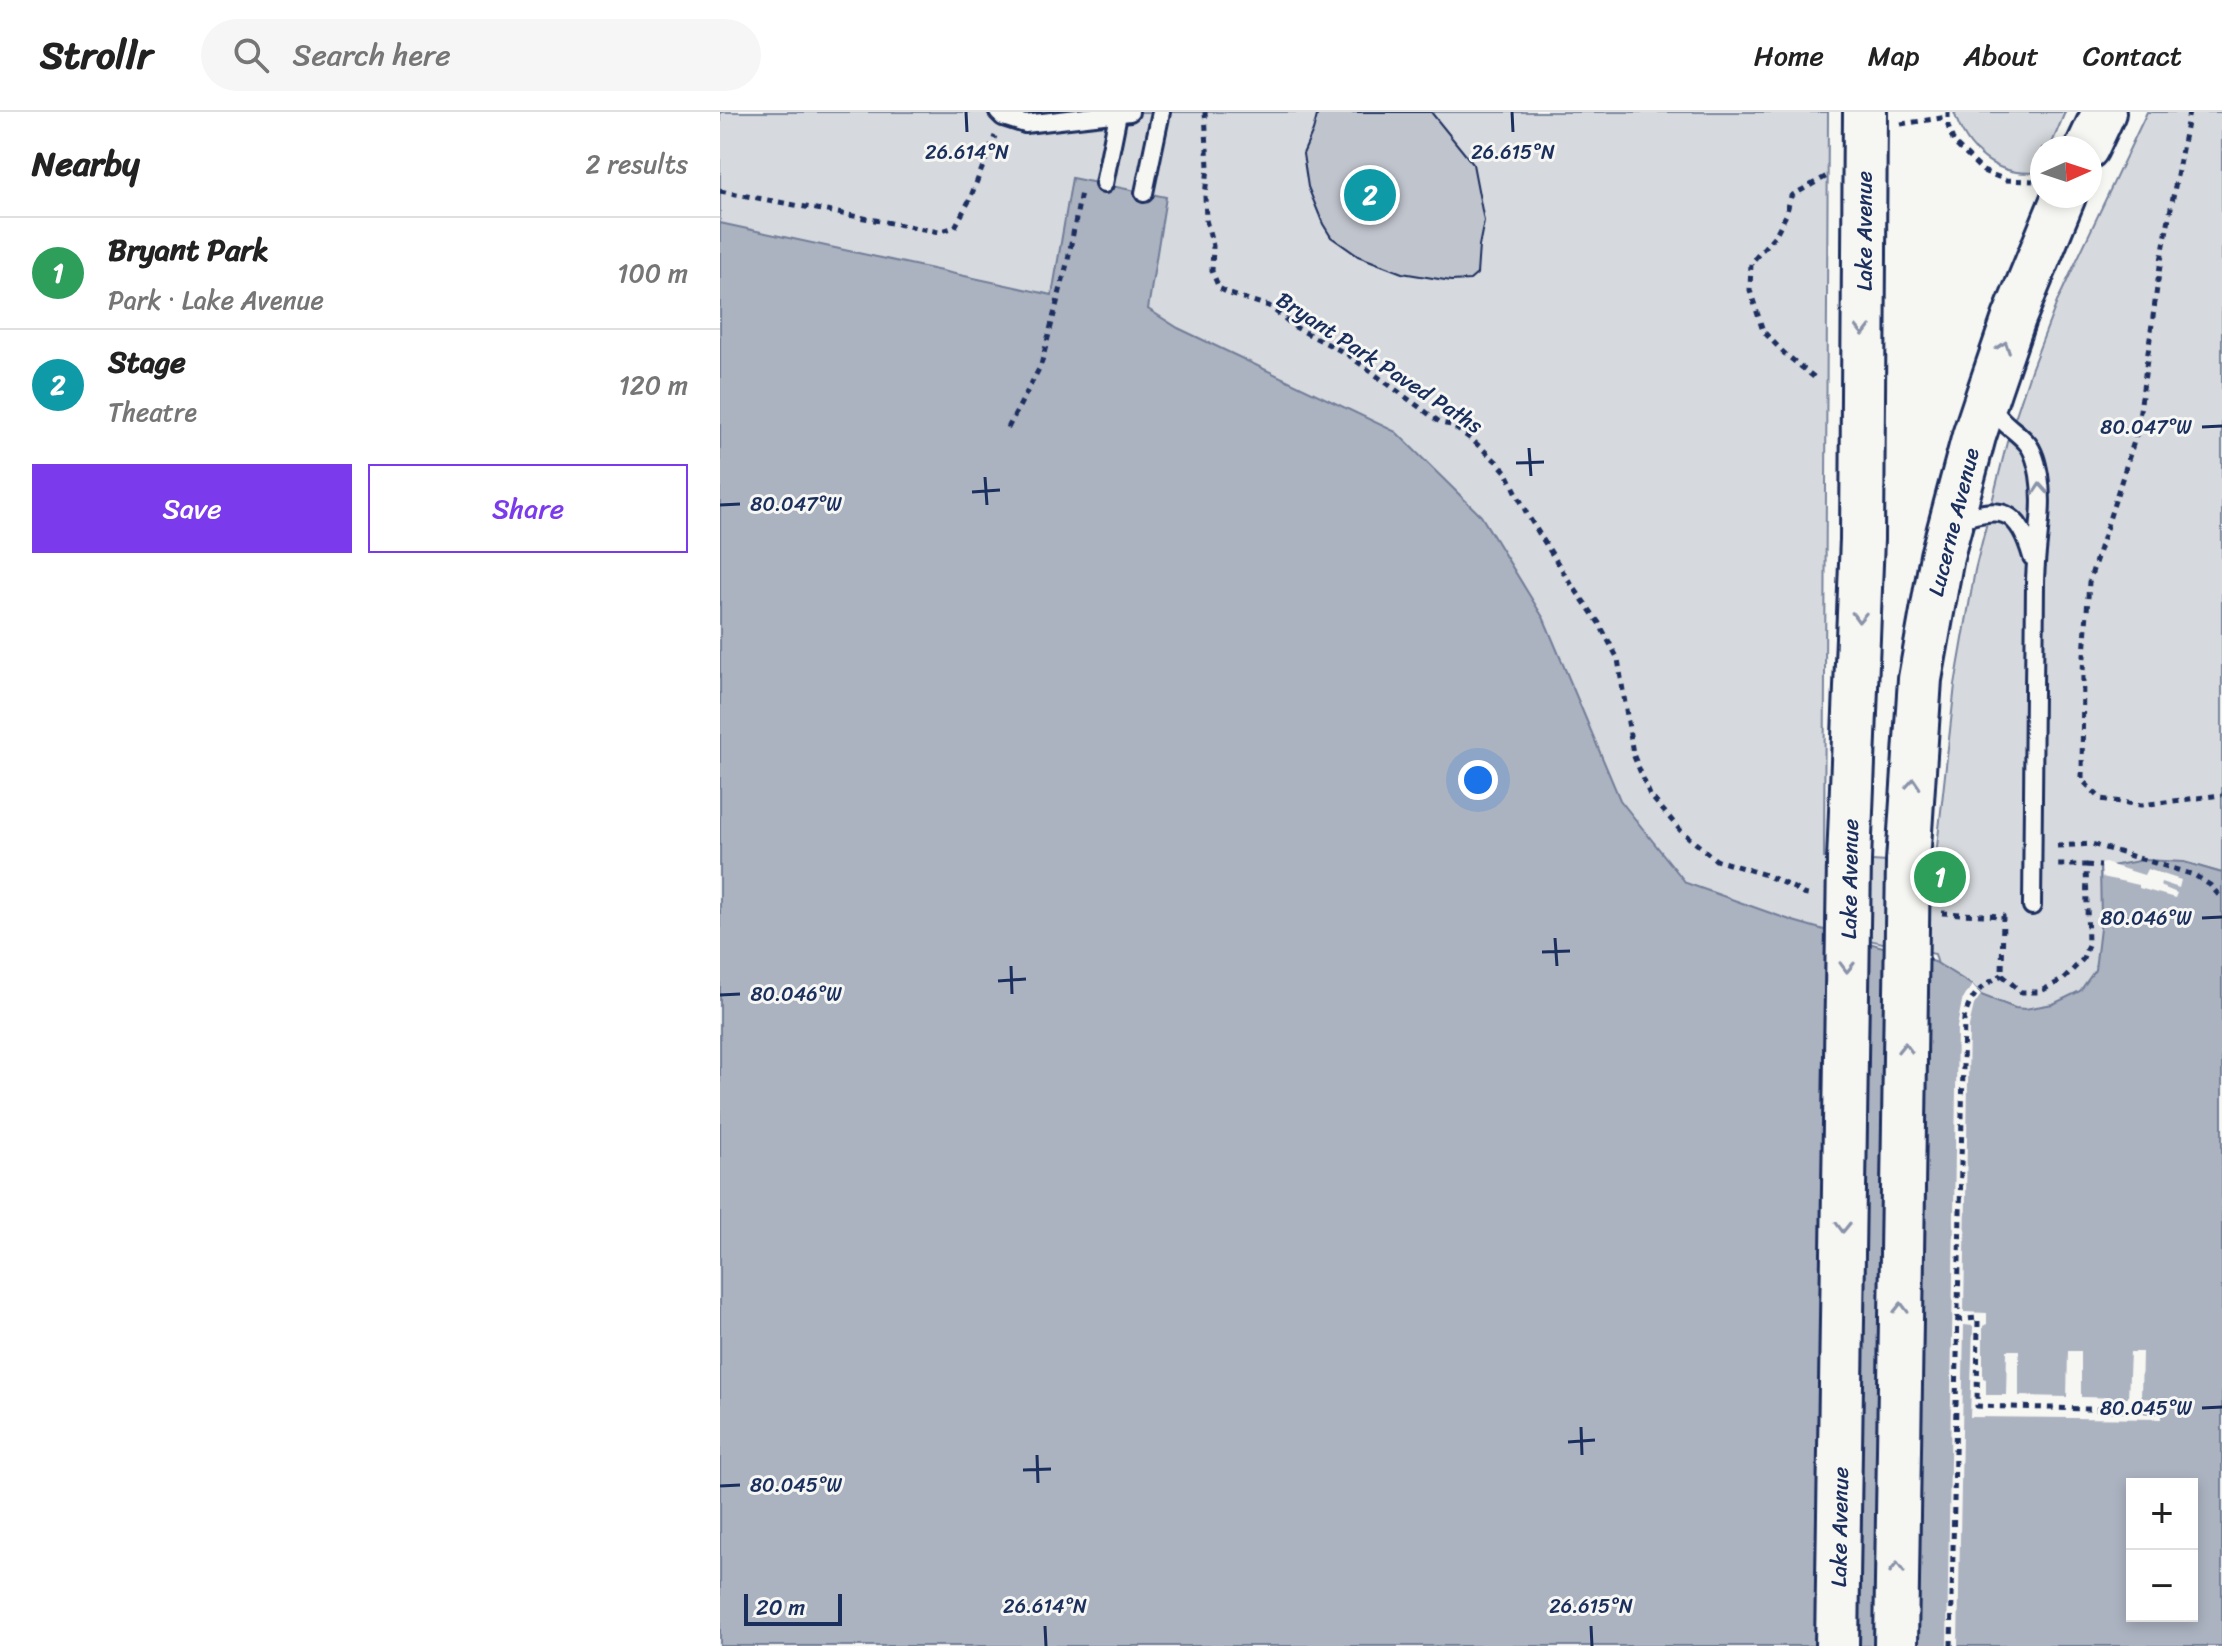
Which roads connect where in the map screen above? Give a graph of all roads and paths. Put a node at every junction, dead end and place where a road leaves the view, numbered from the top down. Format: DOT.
graph roads {
  1 [pos="1161,112"];
  2 [pos="1205,112"];
  3 [pos="2104,112"];
  4 [pos="2189,112"];
  5 [pos="1124,113"];
  6 [pos="1001,114"];
  7 [pos="1948,114"];
  8 [pos="1878,119"];
  9 [pos="2093,136"];
  10 [pos="1828,175"];
  11 [pos="2030,181"];
  12 [pos="1104,184"];
  13 [pos="1082,189"];
  14 [pos="720,191"];
  15 [pos="1144,193"];
  16 [pos="2059,208"];
  17 [pos="1814,377"];
  18 [pos="1990,388"];
  19 [pos="1008,428"];
  20 [pos="1951,522"];
  21 [pos="2035,566"];
  22 [pos="2222,795"];
  23 [pos="2086,865"];
  24 [pos="2101,866"];
  25 [pos="1819,897"];
  26 [pos="2222,899"];
  27 [pos="2032,906"];
  28 [pos="1940,913"];
  29 [pos="2002,975"];
  30 [pos="1957,1320"];
  31 [pos="2158,1411"];
  32 [pos="1837,1646"];
  33 [pos="1896,1646"];
  34 [pos="1951,1646"];
  1 -- 15 [label="lane"];
  2 -- 25 [label="path, Bryant Park Paved Paths"];
  3 -- 9 [label="main road"];
  4 -- 22 [label="path"];
  5 -- 6 [label="lane"];
  5 -- 12 [label="lane"];
  6 -- 14 [label="path"];
  7 -- 8 [label="path"];
  7 -- 11 [label="path"];
  8 -- 32 [label="main road, Lake Avenue, one-way, bridge"];
  10 -- 17 [label="path"];
  13 -- 19 [label="path"];
  18 -- 16 [label="main road, Lucerne Avenue, one-way"];
  18 -- 20 [label="main road, Lucerne Avenue"];
  21 -- 18 [label="lane, one-way"];
  20 -- 21 [label="lane"];
  33 -- 20 [label="main road, Lucerne Avenue, one-way, bridge"];
  21 -- 27 [label="lane"];
  23 -- 24 [label="path"];
  23 -- 26 [label="path"];
  23 -- 29 [label="path"];
  28 -- 29 [label="path"];
  29 -- 30 [label="path"];
  30 -- 31 [label="path"];
  30 -- 34 [label="path"];
}
